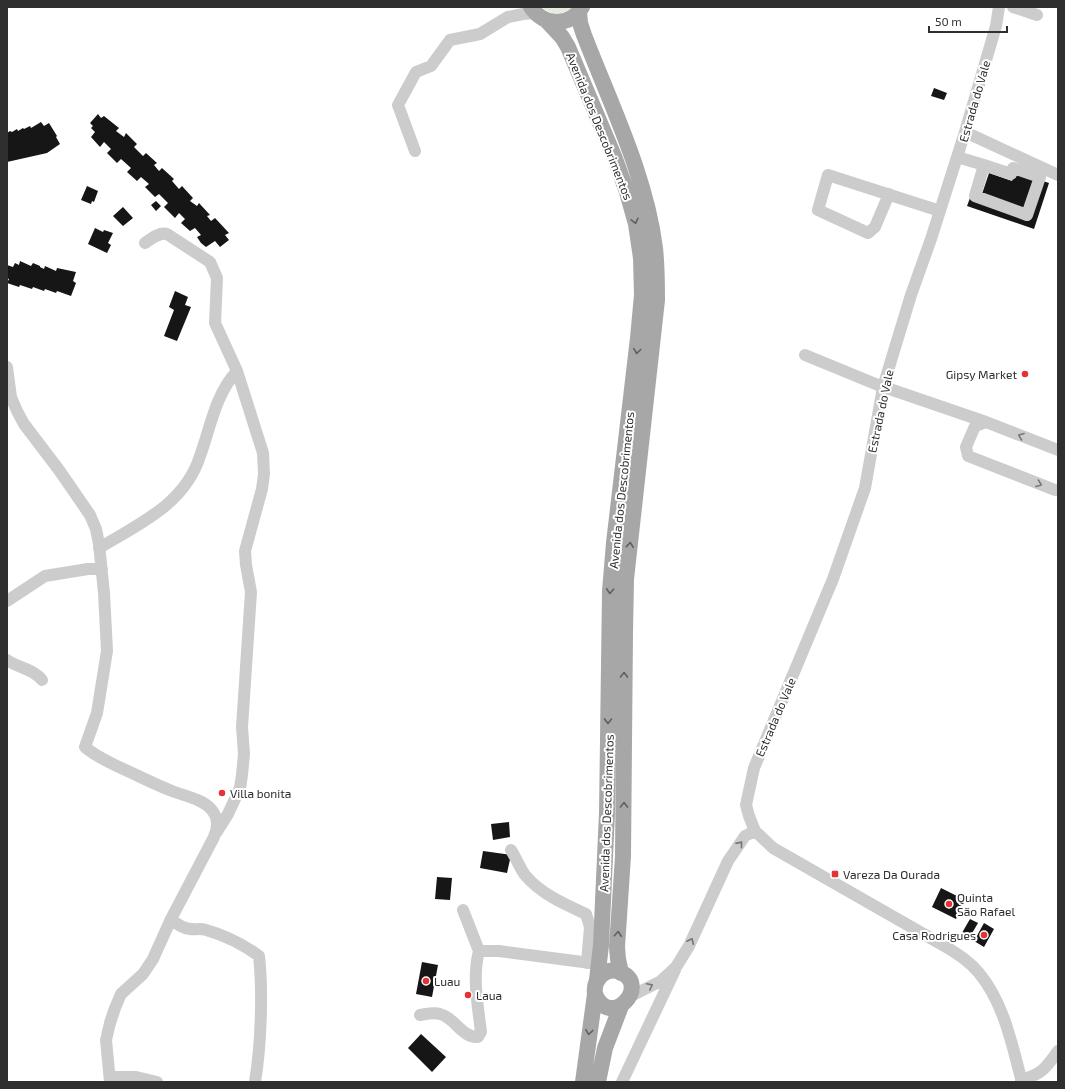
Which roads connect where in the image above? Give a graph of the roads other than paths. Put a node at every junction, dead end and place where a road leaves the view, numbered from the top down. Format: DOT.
graph roads {
  1 [pos="518,7"];
  2 [pos="1013,7"];
  3 [pos="581,9"];
  4 [pos="999,9"];
  5 [pos="538,14"];
  6 [pos="1037,15"];
  7 [pos="508,17"];
  8 [pos="965,132"];
  9 [pos="415,151"];
  10 [pos="957,157"];
  11 [pos="984,166"];
  12 [pos="1058,176"];
  13 [pos="889,194"];
  14 [pos="940,211"];
  15 [pos="145,243"];
  16 [pos="804,355"];
  17 [pos="7,367"];
  18 [pos="237,371"];
  19 [pos="883,386"];
  20 [pos="961,415"];
  21 [pos="986,422"];
  22 [pos="971,436"];
  23 [pos="1058,450"];
  24 [pos="1058,490"];
  25 [pos="100,548"];
  26 [pos="102,569"];
  27 [pos="7,600"];
  28 [pos="7,660"];
  29 [pos="42,680"];
  30 [pos="201,802"];
  31 [pos="228,814"];
  32 [pos="755,830"];
  33 [pos="214,836"];
  34 [pos="512,850"];
  35 [pos="463,910"];
  36 [pos="171,919"];
  37 [pos="479,951"];
  38 [pos="593,963"];
  39 [pos="673,971"];
  40 [pos="621,973"];
  41 [pos="596,987"];
  42 [pos="625,1001"];
  43 [pos="420,1014"];
  44 [pos="1058,1051"];
  45 [pos="110,1080"];
  46 [pos="1021,1081"];
  47 [pos="158,1082"];
  48 [pos="255,1082"];
  49 [pos="583,1082"];
  50 [pos="598,1082"];
  51 [pos="622,1082"];
  1 -- 7 [label="street"];
  2 -- 6 [label="street"];
  3 -- 5 [label="main road"];
  40 -- 3 [label="main road, Avenida dos Descobrimentos, one-way"];
  4 -- 8 [label="street, Estrada do Vale"];
  5 -- 7 [label="street"];
  5 -- 38 [label="main road, Avenida dos Descobrimentos, one-way"];
  7 -- 9 [label="street"];
  8 -- 10 [label="street, Estrada do Vale"];
  8 -- 12 [label="street"];
  10 -- 11 [label="street"];
  10 -- 14 [label="street, Estrada do Vale"];
  11 -- 11 [label="street"];
  13 -- 13 [label="street"];
  13 -- 14 [label="street"];
  14 -- 19 [label="street, Estrada do Vale"];
  15 -- 18 [label="street"];
  16 -- 19 [label="street"];
  17 -- 25 [label="street"];
  18 -- 25 [label="street"];
  18 -- 31 [label="street"];
  19 -- 20 [label="street"];
  19 -- 32 [label="street, Estrada do Vale"];
  20 -- 21 [label="street"];
  20 -- 22 [label="street"];
  21 -- 22 [label="street"];
  23 -- 21 [label="street, one-way"];
  22 -- 24 [label="street, one-way"];
  25 -- 26 [label="street"];
  26 -- 27 [label="street"];
  26 -- 30 [label="street"];
  28 -- 29 [label="street"];
  30 -- 31 [label="street"];
  30 -- 33 [label="street"];
  31 -- 33 [label="street"];
  39 -- 32 [label="street, one-way"];
  32 -- 46 [label="street"];
  33 -- 36 [label="street"];
  34 -- 38 [label="street"];
  35 -- 37 [label="street"];
  36 -- 45 [label="street"];
  36 -- 48 [label="street"];
  37 -- 38 [label="street"];
  37 -- 43 [label="street"];
  38 -- 41 [label="main road, Avenida dos Descobrimentos"];
  42 -- 39 [label="street, one-way"];
  39 -- 51 [label="street"];
  40 -- 41 [label="main road"];
  40 -- 42 [label="main road"];
  41 -- 42 [label="main road"];
  41 -- 49 [label="main road, Avenida dos Descobrimentos, one-way"];
  42 -- 50 [label="main road"];
  44 -- 46 [label="street"];
  45 -- 47 [label="street"];
}
